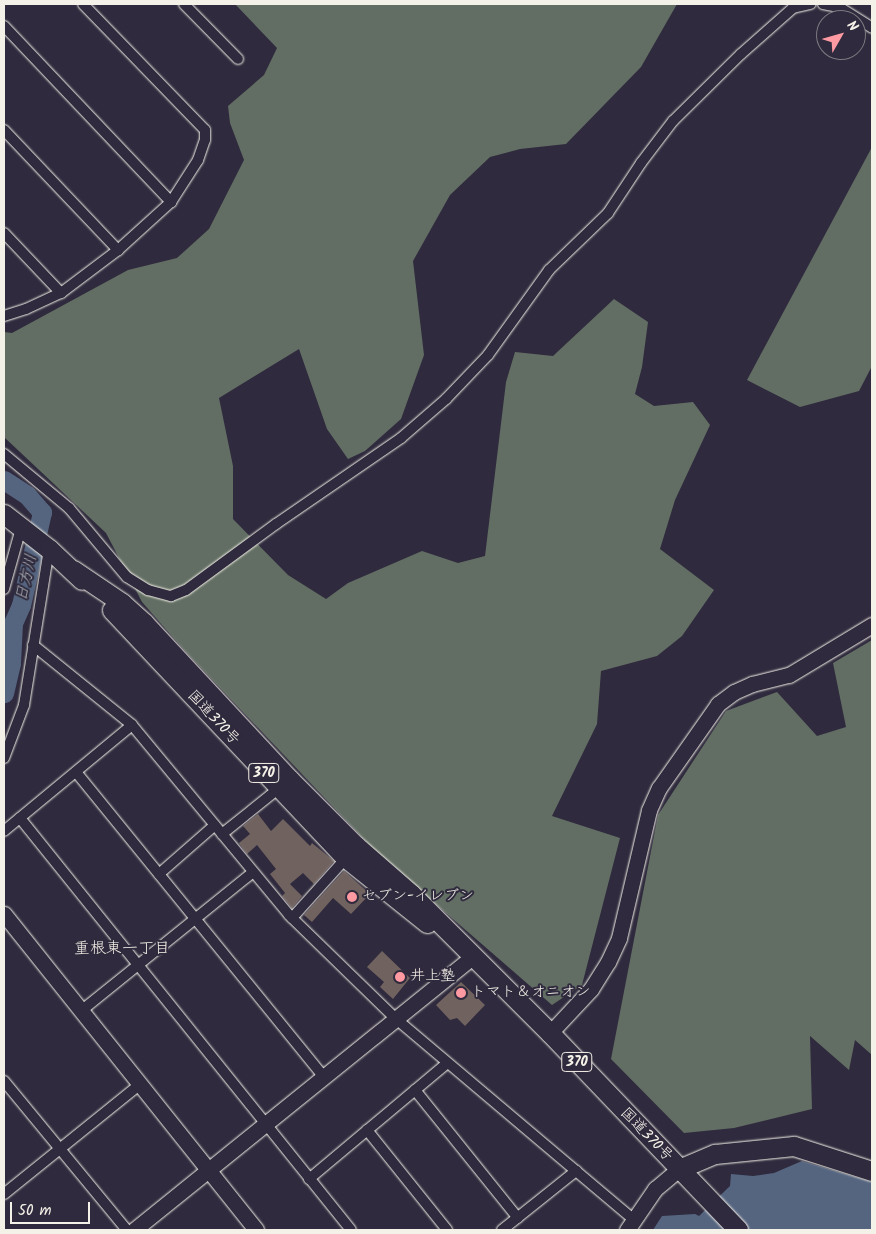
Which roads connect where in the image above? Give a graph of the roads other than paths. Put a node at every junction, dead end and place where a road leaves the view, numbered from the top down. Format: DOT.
graph roads {
  1 [pos="83,4"];
  2 [pos="184,4"];
  3 [pos="811,4"];
  4 [pos="823,4"];
  5 [pos="840,5"];
  6 [pos="4,26"];
  7 [pos="872,28"];
  8 [pos="238,59"];
  9 [pos="4,130"];
  10 [pos="171,202"];
  11 [pos="4,233"];
  12 [pos="118,250"];
  13 [pos="61,293"];
  14 [pos="4,316"];
  15 [pos="4,454"];
  16 [pos="4,514"];
  17 [pos="23,529"];
  18 [pos="47,547"];
  19 [pos="74,570"];
  20 [pos="4,589"];
  21 [pos="872,625"];
  22 [pos="33,644"];
  23 [pos="132,725"];
  24 [pos="4,758"];
  25 [pos="76,772"];
  26 [pos="278,789"];
  27 [pos="20,818"];
  28 [pos="215,825"];
  29 [pos="4,831"];
  30 [pos="222,834"];
  31 [pos="346,858"];
  32 [pos="253,872"];
  33 [pos="159,874"];
  34 [pos="4,914"];
  35 [pos="292,918"];
  36 [pos="195,919"];
  37 [pos="473,956"];
  38 [pos="138,965"];
  39 [pos="81,1012"];
  40 [pos="394,1018"];
  41 [pos="550,1033"];
  42 [pos="447,1063"];
  43 [pos="324,1077"];
  44 [pos="4,1080"];
  45 [pos="139,1085"];
  46 [pos="415,1090"];
  47 [pos="266,1124"];
  48 [pos="367,1130"];
  49 [pos="60,1149"];
  50 [pos="679,1169"];
  51 [pos="209,1171"];
  52 [pos="576,1171"];
  53 [pos="872,1171"];
  54 [pos="309,1179"];
  55 [pos="5,1192"];
  56 [pos="518,1218"];
  57 [pos="630,1225"];
  58 [pos="128,1230"];
  59 [pos="134,1230"];
  60 [pos="256,1230"];
  61 [pos="351,1230"];
  62 [pos="447,1230"];
  63 [pos="502,1230"];
  64 [pos="738,1230"];
  1 -- 10 [label="street"];
  2 -- 8 [label="street"];
  3 -- 15 [label="street"];
  4 -- 5 [label="street"];
  5 -- 7 [label="street"];
  6 -- 10 [label="street"];
  9 -- 12 [label="street"];
  10 -- 12 [label="street"];
  11 -- 13 [label="street"];
  12 -- 13 [label="street"];
  13 -- 14 [label="street"];
  16 -- 17 [label="highway, 国道370号 / 370"];
  17 -- 18 [label="highway, 国道370号 / 370"];
  17 -- 20 [label="street"];
  18 -- 19 [label="highway, 国道370号 / 370"];
  18 -- 22 [label="street"];
  19 -- 26 [label="highway, 国道370号 / 370"];
  19 -- 37 [label="highway, 国道370号 / 370"];
  21 -- 41 [label="street"];
  22 -- 23 [label="street"];
  22 -- 24 [label="street"];
  23 -- 25 [label="street"];
  23 -- 28 [label="street"];
  25 -- 27 [label="street"];
  25 -- 33 [label="street"];
  26 -- 30 [label="street"];
  26 -- 31 [label="highway, 国道370号 / 370"];
  27 -- 29 [label="street"];
  27 -- 38 [label="street"];
  28 -- 30 [label="street"];
  28 -- 33 [label="street"];
  30 -- 32 [label="street"];
  31 -- 35 [label="street"];
  31 -- 37 [label="highway, 国道370号 / 370"];
  32 -- 35 [label="street"];
  32 -- 36 [label="street"];
  33 -- 36 [label="street"];
  34 -- 39 [label="street"];
  35 -- 40 [label="street"];
  36 -- 38 [label="street"];
  36 -- 43 [label="street"];
  37 -- 40 [label="street"];
  37 -- 41 [label="highway, 国道370号 / 370"];
  38 -- 39 [label="street"];
  38 -- 47 [label="street"];
  39 -- 45 [label="street"];
  40 -- 42 [label="street"];
  40 -- 43 [label="street"];
  41 -- 50 [label="highway, 国道370号 / 370"];
  42 -- 46 [label="street"];
  42 -- 52 [label="street"];
  43 -- 47 [label="street"];
  44 -- 49 [label="street"];
  45 -- 49 [label="street"];
  45 -- 51 [label="street"];
  46 -- 48 [label="street"];
  46 -- 56 [label="street"];
  47 -- 51 [label="street"];
  47 -- 54 [label="street"];
  48 -- 54 [label="street"];
  48 -- 62 [label="street"];
  49 -- 55 [label="street"];
  49 -- 58 [label="street"];
  50 -- 53 [label="highway, 国道370号"];
  50 -- 57 [label="street"];
  50 -- 64 [label="highway, 370"];
  51 -- 59 [label="street"];
  51 -- 60 [label="street"];
  52 -- 56 [label="street"];
  52 -- 57 [label="street"];
  54 -- 61 [label="street"];
  56 -- 63 [label="street"];
}
